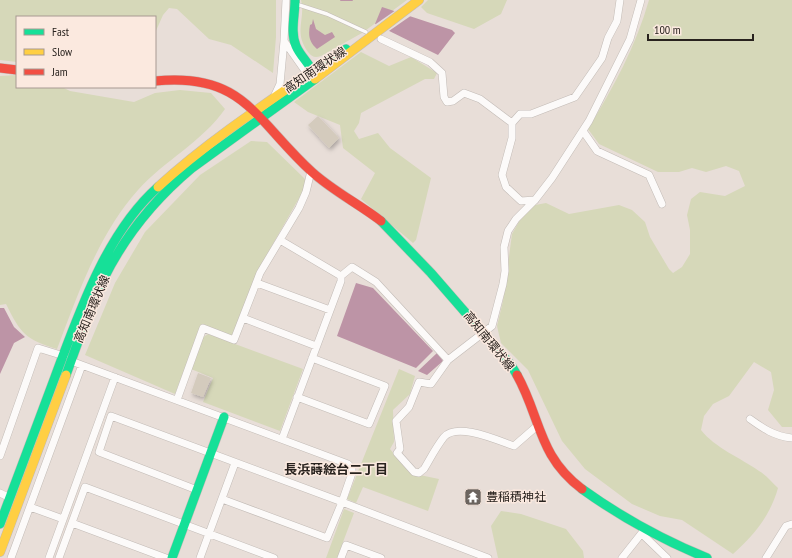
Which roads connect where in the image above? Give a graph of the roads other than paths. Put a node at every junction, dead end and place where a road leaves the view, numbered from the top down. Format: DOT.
graph roads {
  1 [pos="286,0"];
  2 [pos="419,0"];
  3 [pos="620,0"];
  4 [pos="641,0"];
  5 [pos="295,2"];
  6 [pos="366,32"];
  7 [pos="379,35"];
  8 [pos="284,41"];
  9 [pos="0,68"];
  10 [pos="16,70"];
  11 [pos="312,75"];
  12 [pos="156,81"];
  13 [pos="273,98"];
  14 [pos="253,112"];
  15 [pos="261,119"];
  16 [pos="512,123"];
  17 [pos="583,130"];
  18 [pos="311,171"];
  19 [pos="535,200"];
  20 [pos="662,204"];
  21 [pos="280,240"];
  22 [pos="341,276"];
  23 [pos="256,283"];
  24 [pos="330,310"];
  25 [pos="243,318"];
  26 [pos="484,332"];
  27 [pos="316,346"];
  28 [pos="67,358"];
  29 [pos="312,358"];
  30 [pos="448,360"];
  31 [pos="82,365"];
  32 [pos="115,377"];
  33 [pos="297,397"];
  34 [pos="177,400"];
  35 [pos="224,417"];
  36 [pos="750,419"];
  37 [pos="537,426"];
  38 [pos="792,438"];
  39 [pos="282,439"];
  40 [pos="211,453"];
  41 [pos="0,456"];
  42 [pos="235,463"];
  43 [pos="197,490"];
  44 [pos="0,493"];
  45 [pos="10,498"];
  46 [pos="222,499"];
  47 [pos="342,502"];
  48 [pos="30,507"];
  49 [pos="63,519"];
  50 [pos="72,523"];
  51 [pos="0,524"];
  52 [pos="184,524"];
  53 [pos="792,524"];
  54 [pos="644,531"];
  55 [pos="209,533"];
  56 [pos="0,552"];
  57 [pos="11,558"];
  58 [pos="49,558"];
  59 [pos="59,558"];
  60 [pos="166,558"];
  61 [pos="172,558"];
  62 [pos="200,558"];
  63 [pos="274,558"];
  64 [pos="341,558"];
  65 [pos="381,558"];
  66 [pos="488,558"];
  67 [pos="622,558"];
  68 [pos="667,558"];
  69 [pos="707,558"];
  70 [pos="766,558"];
  1 -- 8 [label="street"];
  2 -- 7 [label="main road, 高知南環状線"];
  3 -- 16 [label="street"];
  4 -- 17 [label="street"];
  5 -- 6 [label="lane"];
  5 -- 11 [label="main road"];
  7 -- 11 [label="main road, 高知南環状線"];
  7 -- 16 [label="street"];
  8 -- 11 [label="street"];
  8 -- 13 [label="street"];
  9 -- 10 [label="main road"];
  11 -- 13 [label="main road, 高知南環状線"];
  11 -- 15 [label="main road, 高知南環状線"];
  12 -- 14 [label="main road, 高知南環状線"];
  13 -- 14 [label="main road, 高知南環状線"];
  14 -- 15 [label="main road, 高知南環状線"];
  14 -- 28 [label="main road, 高知南環状線"];
  15 -- 18 [label="main road, 高知南環状線"];
  15 -- 28 [label="main road, 高知南環状線"];
  16 -- 19 [label="street"];
  17 -- 19 [label="street"];
  17 -- 20 [label="street"];
  18 -- 21 [label="street"];
  18 -- 26 [label="main road, 高知南環状線"];
  19 -- 26 [label="street"];
  21 -- 22 [label="street"];
  21 -- 23 [label="street"];
  22 -- 24 [label="street"];
  22 -- 30 [label="street"];
  23 -- 24 [label="street"];
  23 -- 25 [label="street"];
  24 -- 27 [label="street"];
  25 -- 27 [label="street"];
  25 -- 34 [label="street"];
  26 -- 30 [label="street"];
  26 -- 37 [label="main road, 高知南環状線"];
  27 -- 29 [label="street"];
  28 -- 31 [label="street"];
  28 -- 41 [label="street"];
  28 -- 45 [label="main road, 高知南環状線"];
  28 -- 56 [label="main road, 高知南環状線"];
  29 -- 33 [label="street"];
  29 -- 33 [label="street"];
  30 -- 37 [label="street"];
  31 -- 32 [label="street"];
  31 -- 48 [label="street"];
  32 -- 34 [label="street"];
  32 -- 49 [label="street"];
  33 -- 39 [label="street"];
  34 -- 35 [label="street"];
  35 -- 39 [label="street"];
  35 -- 40 [label="main road"];
  36 -- 38 [label="street"];
  37 -- 54 [label="main road, 高知南環状線"];
  39 -- 47 [label="street"];
  40 -- 42 [label="street"];
  40 -- 43 [label="main road"];
  40 -- 43 [label="street"];
  42 -- 46 [label="street"];
  42 -- 47 [label="street"];
  43 -- 52 [label="main road"];
  44 -- 45 [label="street"];
  45 -- 51 [label="main road, 高知南環状線"];
  46 -- 47 [label="street"];
  46 -- 55 [label="street"];
  47 -- 66 [label="street"];
  48 -- 49 [label="street"];
  48 -- 57 [label="street"];
  49 -- 58 [label="street"];
  50 -- 52 [label="street"];
  50 -- 59 [label="street"];
  50 -- 60 [label="street"];
  52 -- 55 [label="street"];
  52 -- 61 [label="main road"];
  53 -- 70 [label="street"];
  54 -- 67 [label="street"];
  54 -- 68 [label="street"];
  54 -- 69 [label="main road, 高知南環状線"];
  55 -- 62 [label="street"];
  55 -- 63 [label="street"];
  64 -- 65 [label="street"];
}
